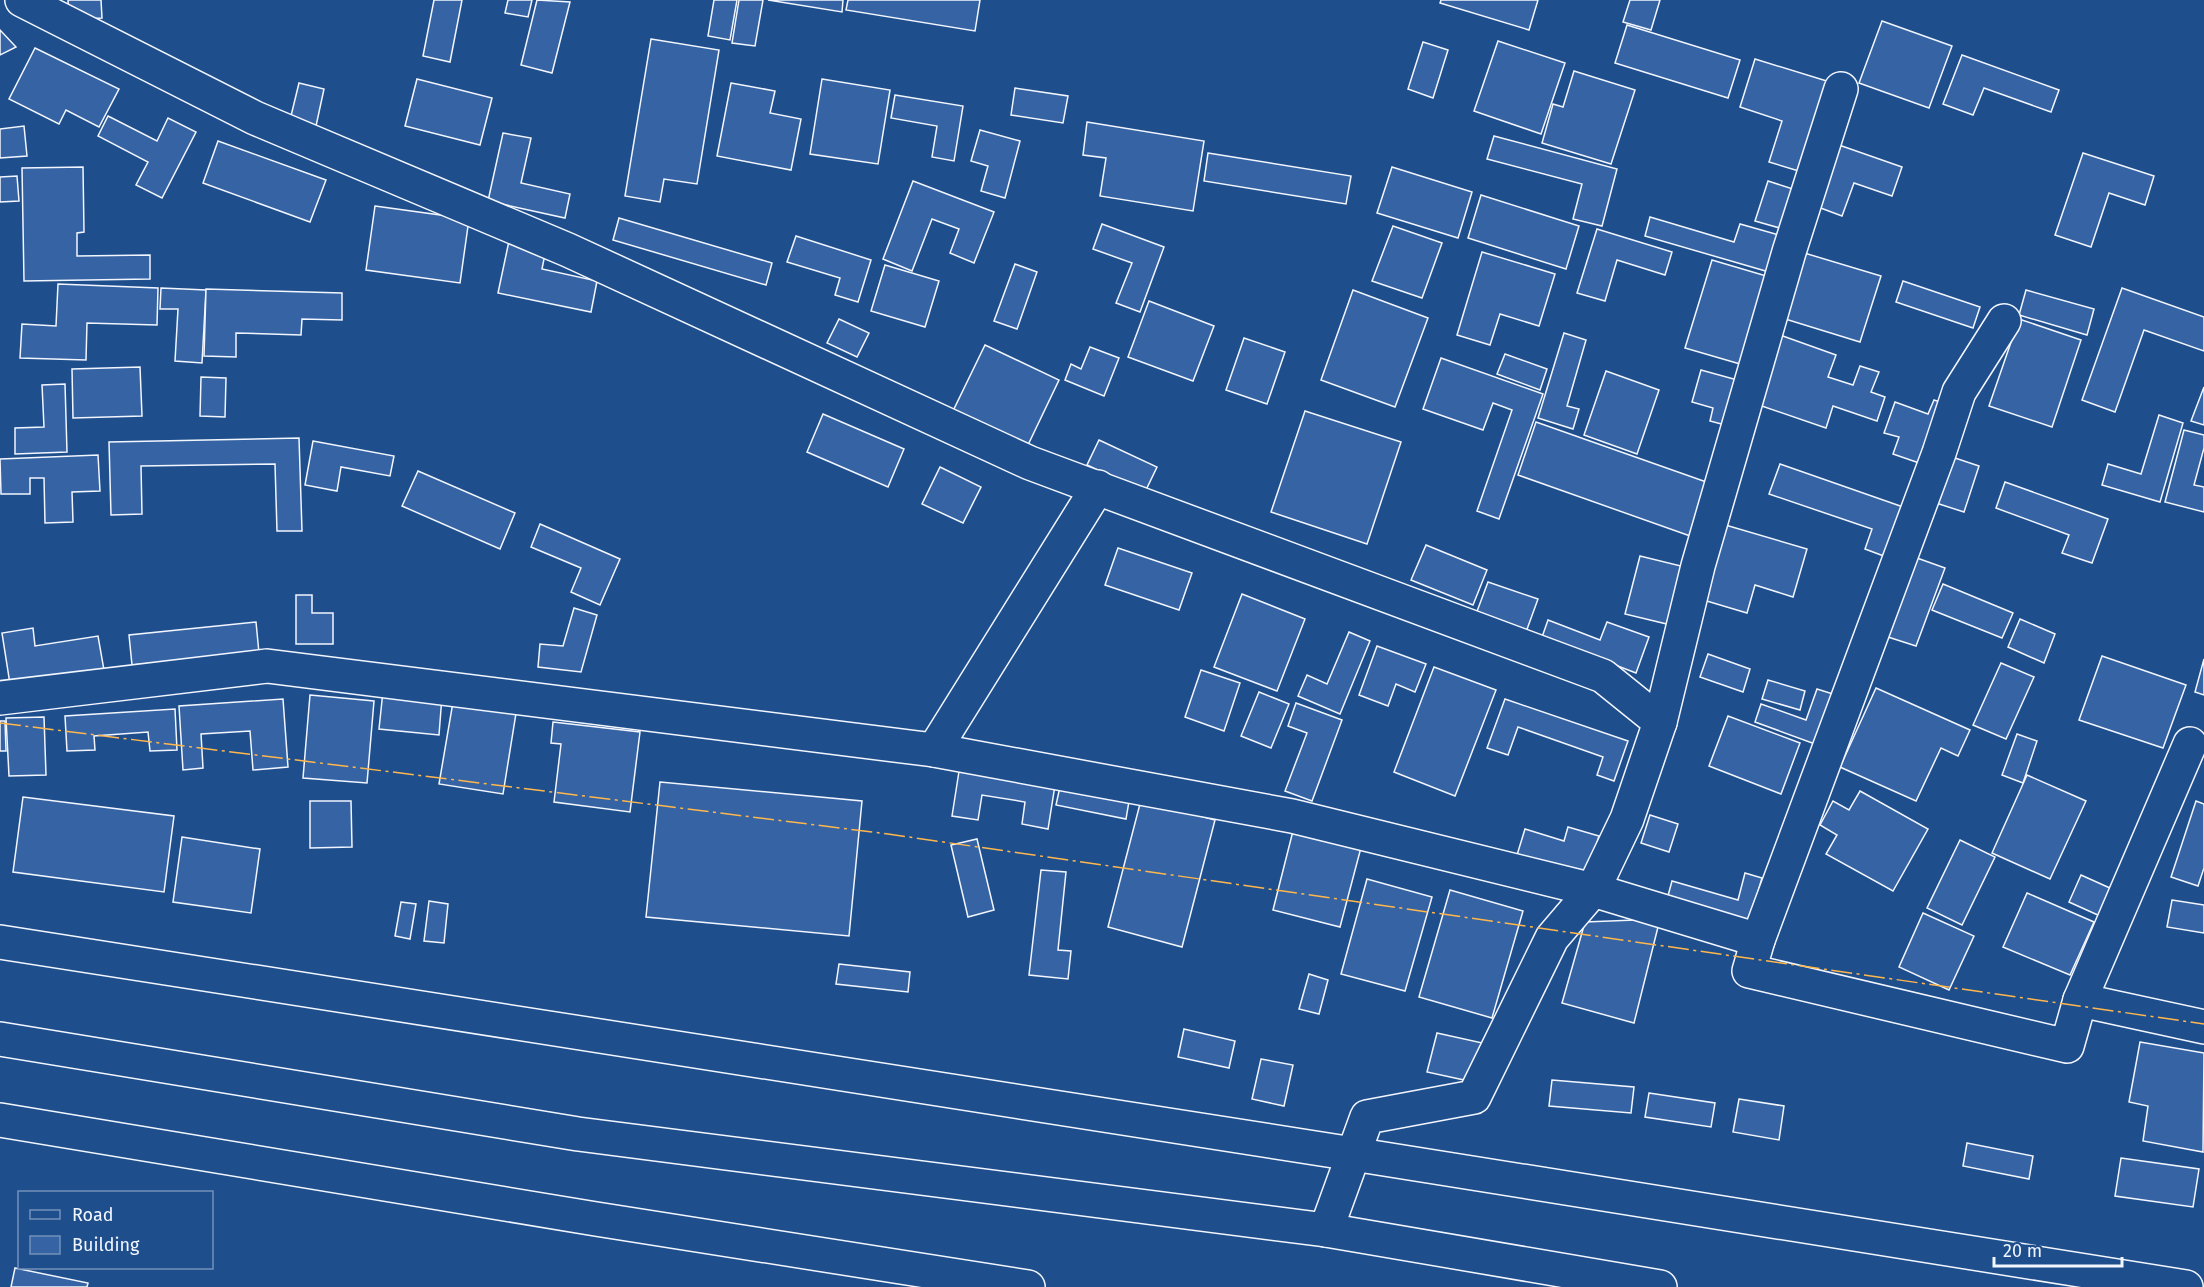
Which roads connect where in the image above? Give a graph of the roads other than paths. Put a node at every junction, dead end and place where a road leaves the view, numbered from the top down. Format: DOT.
graph roads {
  1 [pos="22,0"];
  2 [pos="1841,89"];
  3 [pos="2004,321"];
  4 [pos="1098,488"];
  5 [pos="0,698"];
  6 [pos="1660,722"];
  7 [pos="2190,744"];
  8 [pos="934,750"];
  9 [pos="1593,890"];
  10 [pos="1758,940"];
  11 [pos="0,942"];
  12 [pos="2080,1000"];
  13 [pos="2204,1027"];
  14 [pos="0,1039"];
  15 [pos="0,1120"];
  16 [pos="1353,1154"];
  17 [pos="1326,1230"];
  18 [pos="985,1284"];
  19 [pos="1028,1287"];
  20 [pos="1660,1287"];
  21 [pos="2186,1287"];
  1 -- 4 [label="street"];
  2 -- 6 [label="street"];
  3 -- 10 [label="street"];
  4 -- 6 [label="street"];
  4 -- 8 [label="street"];
  5 -- 8 [label="street"];
  6 -- 9 [label="street"];
  7 -- 12 [label="street"];
  8 -- 9 [label="street"];
  9 -- 10 [label="street"];
  9 -- 16 [label="street"];
  10 -- 12 [label="street"];
  11 -- 16 [label="street"];
  12 -- 13 [label="street"];
  14 -- 17 [label="street"];
  15 -- 18 [label="street"];
  16 -- 17 [label="street"];
  16 -- 21 [label="street"];
  17 -- 20 [label="street"];
  18 -- 19 [label="street"];
}
